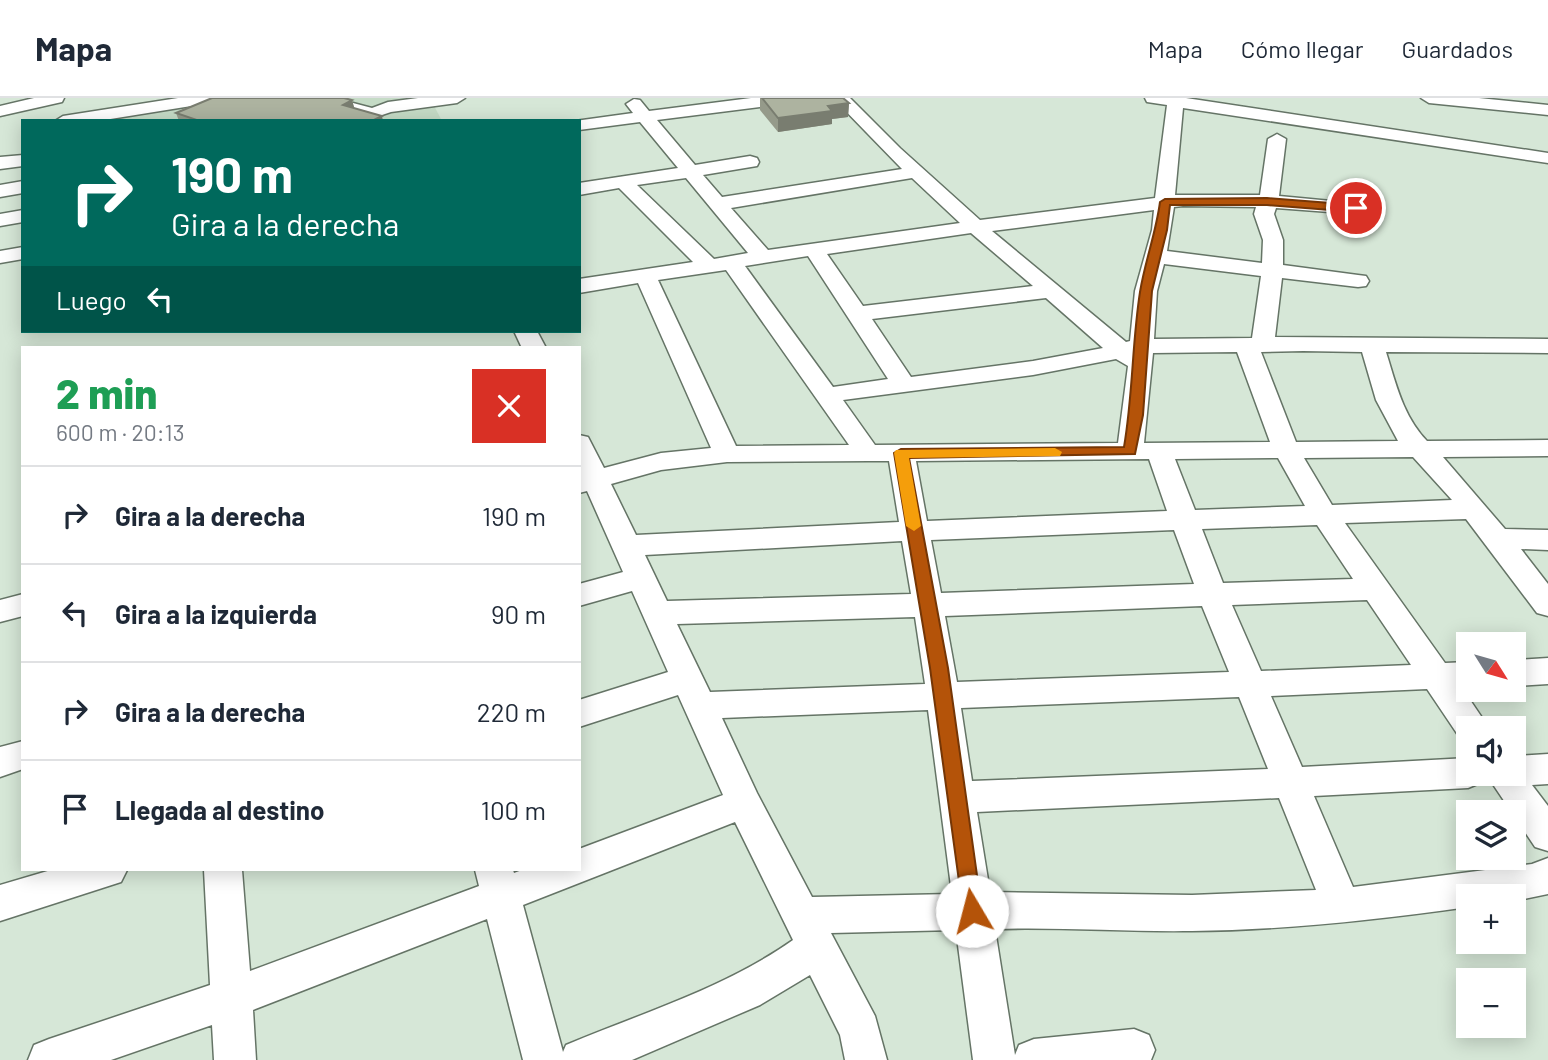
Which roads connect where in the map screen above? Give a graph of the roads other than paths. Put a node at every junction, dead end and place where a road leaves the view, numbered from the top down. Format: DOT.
graph roads {
  1 [pos="56,98"];
  2 [pos="457,98"];
  3 [pos="629,98"];
  4 [pos="791,98"];
  5 [pos="841,98"];
  6 [pos="1287,98"];
  7 [pos="1429,98"];
  8 [pos="1167,99"];
  9 [pos="739,101"];
  10 [pos="218,102"];
  11 [pos="350,102"];
  12 [pos="435,107"];
  13 [pos="1548,110"];
  14 [pos="0,111"];
  15 [pos="392,114"];
  16 [pos="644,116"];
  17 [pos="80,119"];
  18 [pos="170,119"];
  19 [pos="1285,119"];
  20 [pos="581,125"];
  21 [pos="1277,139"];
  22 [pos="1548,158"];
  23 [pos="21,160"];
  24 [pos="750,162"];
  25 [pos="0,163"];
  26 [pos="689,172"];
  27 [pos="917,172"];
  28 [pos="623,183"];
  29 [pos="21,187"];
  30 [pos="581,190"];
  31 [pos="0,191"];
  32 [pos="1267,201"];
  33 [pos="1165,202"];
  34 [pos="716,204"];
  35 [pos="1356,208"];
  36 [pos="21,216"];
  37 [pos="0,220"];
  38 [pos="976,227"];
  39 [pos="814,249"];
  40 [pos="21,253"];
  41 [pos="1154,256"];
  42 [pos="0,257"];
  43 [pos="762,257"];
  44 [pos="720,263"];
  45 [pos="1271,270"];
  46 [pos="645,275"];
  47 [pos="1358,281"];
  48 [pos="581,286"];
  49 [pos="1050,291"];
  50 [pos="856,314"];
  51 [pos="1254,344"];
  52 [pos="1372,344"];
  53 [pos="1548,346"];
  54 [pos="1134,354"];
  55 [pos="903,383"];
  56 [pos="826,395"];
  57 [pos="1548,448"];
  58 [pos="1420,449"];
  59 [pos="1286,450"];
  60 [pos="1145,451"];
  61 [pos="581,452"];
  62 [pos="885,453"];
  63 [pos="727,454"];
  64 [pos="587,481"];
  65 [pos="1473,509"];
  66 [pos="1322,513"];
  67 [pos="1184,519"];
  68 [pos="915,532"];
  69 [pos="1496,539"];
  70 [pos="1548,540"];
  71 [pos="625,546"];
  72 [pos="639,578"];
  73 [pos="1374,589"];
  74 [pos="1213,593"];
  75 [pos="581,594"];
  76 [pos="928,605"];
  77 [pos="1548,605"];
  78 [pos="21,606"];
  79 [pos="0,611"];
  80 [pos="655,613"];
  81 [pos="1548,671"];
  82 [pos="1526,672"];
  83 [pos="1456,676"];
  84 [pos="1436,677"];
  85 [pos="1250,684"];
  86 [pos="692,693"];
  87 [pos="943,696"];
  88 [pos="581,714"];
  89 [pos="1464,716"];
  90 [pos="21,756"];
  91 [pos="0,762"];
  92 [pos="1548,769"];
  93 [pos="1526,770"];
  94 [pos="1456,774"];
  95 [pos="1292,783"];
  96 [pos="1513,786"];
  97 [pos="957,797"];
  98 [pos="744,803"];
  99 [pos="1548,835"];
  100 [pos="581,865"];
  101 [pos="105,871"];
  102 [pos="223,871"];
  103 [pos="563,871"];
  104 [pos="1548,875"];
  105 [pos="497,883"];
  106 [pos="0,903"];
  107 [pos="1342,906"];
  108 [pos="972,911"];
  109 [pos="809,931"];
  110 [pos="231,998"];
  111 [pos="1134,1050"];
  112 [pos="49,1060"];
  113 [pos="235,1060"];
  114 [pos="544,1060"];
  115 [pos="581,1060"];
  116 [pos="866,1060"];
  117 [pos="994,1060"];
  118 [pos="1034,1060"];
  1 -- 14 [label="street"];
  2 -- 12 [label="street"];
  3 -- 16 [label="street"];
  4 -- 9 [label="street"];
  5 -- 27 [label="street"];
  6 -- 19 [label="street"];
  7 -- 13 [label="street"];
  8 -- 19 [label="street"];
  8 -- 33 [label="street"];
  9 -- 16 [label="street"];
  10 -- 17 [label="street"];
  10 -- 18 [label="street"];
  11 -- 15 [label="street"];
  12 -- 15 [label="street"];
  16 -- 20 [label="street"];
  16 -- 26 [label="street"];
  19 -- 22 [label="street"];
  21 -- 32 [label="street"];
  23 -- 25 [label="street"];
  24 -- 26 [label="street"];
  26 -- 28 [label="street"];
  26 -- 34 [label="street"];
  27 -- 34 [label="street"];
  27 -- 38 [label="street"];
  28 -- 30 [label="street"];
  28 -- 44 [label="street"];
  29 -- 31 [label="street"];
  32 -- 33 [label="street"];
  32 -- 35 [label="street"];
  32 -- 45 [label="street"];
  33 -- 38 [label="street"];
  33 -- 41 [label="street"];
  34 -- 43 [label="street"];
  36 -- 37 [label="street"];
  38 -- 39 [label="street"];
  38 -- 49 [label="street"];
  39 -- 43 [label="street"];
  39 -- 50 [label="street"];
  40 -- 42 [label="street"];
  41 -- 45 [label="street"];
  41 -- 54 [label="street"];
  43 -- 44 [label="street"];
  44 -- 46 [label="street"];
  44 -- 56 [label="street"];
  45 -- 47 [label="street"];
  45 -- 51 [label="street"];
  46 -- 48 [label="street"];
  46 -- 63 [label="street"];
  49 -- 50 [label="street"];
  49 -- 54 [label="street"];
  50 -- 55 [label="street"];
  51 -- 52 [label="street"];
  51 -- 54 [label="street"];
  51 -- 59 [label="street"];
  52 -- 53 [label="street"];
  52 -- 58 [label="street"];
  54 -- 55 [label="street"];
  54 -- 60 [label="street"];
  55 -- 56 [label="street"];
  56 -- 62 [label="street"];
  57 -- 58 [label="street"];
  58 -- 59 [label="street"];
  58 -- 65 [label="street"];
  59 -- 60 [label="street"];
  59 -- 66 [label="street"];
  60 -- 62 [label="street"];
  60 -- 67 [label="street"];
  61 -- 64 [label="street"];
  62 -- 63 [label="street"];
  62 -- 68 [label="street"];
  63 -- 64 [label="street"];
  64 -- 71 [label="street"];
  65 -- 66 [label="street"];
  65 -- 69 [label="street"];
  66 -- 67 [label="street"];
  66 -- 73 [label="street"];
  67 -- 68 [label="street"];
  67 -- 74 [label="street"];
  68 -- 71 [label="street"];
  68 -- 76 [label="street"];
  69 -- 70 [label="street"];
  69 -- 77 [label="street"];
  71 -- 72 [label="street"];
  72 -- 75 [label="street"];
  72 -- 80 [label="street"];
  73 -- 74 [label="street"];
  73 -- 84 [label="street"];
  74 -- 76 [label="street"];
  74 -- 85 [label="street"];
  76 -- 80 [label="street"];
  76 -- 87 [label="street"];
  78 -- 79 [label="street"];
  80 -- 86 [label="street"];
  81 -- 82 [label="street"];
  83 -- 84 [label="street"];
  84 -- 85 [label="street"];
  84 -- 89 [label="street"];
  85 -- 87 [label="street"];
  85 -- 95 [label="street"];
  86 -- 87 [label="street"];
  86 -- 88 [label="street"];
  86 -- 98 [label="street"];
  87 -- 97 [label="street"];
  90 -- 91 [label="street"];
  92 -- 93 [label="street"];
  94 -- 95 [label="street"];
  95 -- 97 [label="street"];
  95 -- 107 [label="street"];
  96 -- 99 [label="street"];
  97 -- 108 [label="street"];
  98 -- 100 [label="street"];
  98 -- 109 [label="street"];
  101 -- 106 [label="street"];
  102 -- 110 [label="street"];
  103 -- 105 [label="street"];
  104 -- 107 [label="street"];
  105 -- 110 [label="street"];
  105 -- 114 [label="street"];
  107 -- 108 [label="street"];
  108 -- 109 [label="street"];
  108 -- 117 [label="street"];
  109 -- 115 [label="street"];
  109 -- 116 [label="street"];
  110 -- 112 [label="street"];
  110 -- 113 [label="street"];
  111 -- 118 [label="street"];
}
